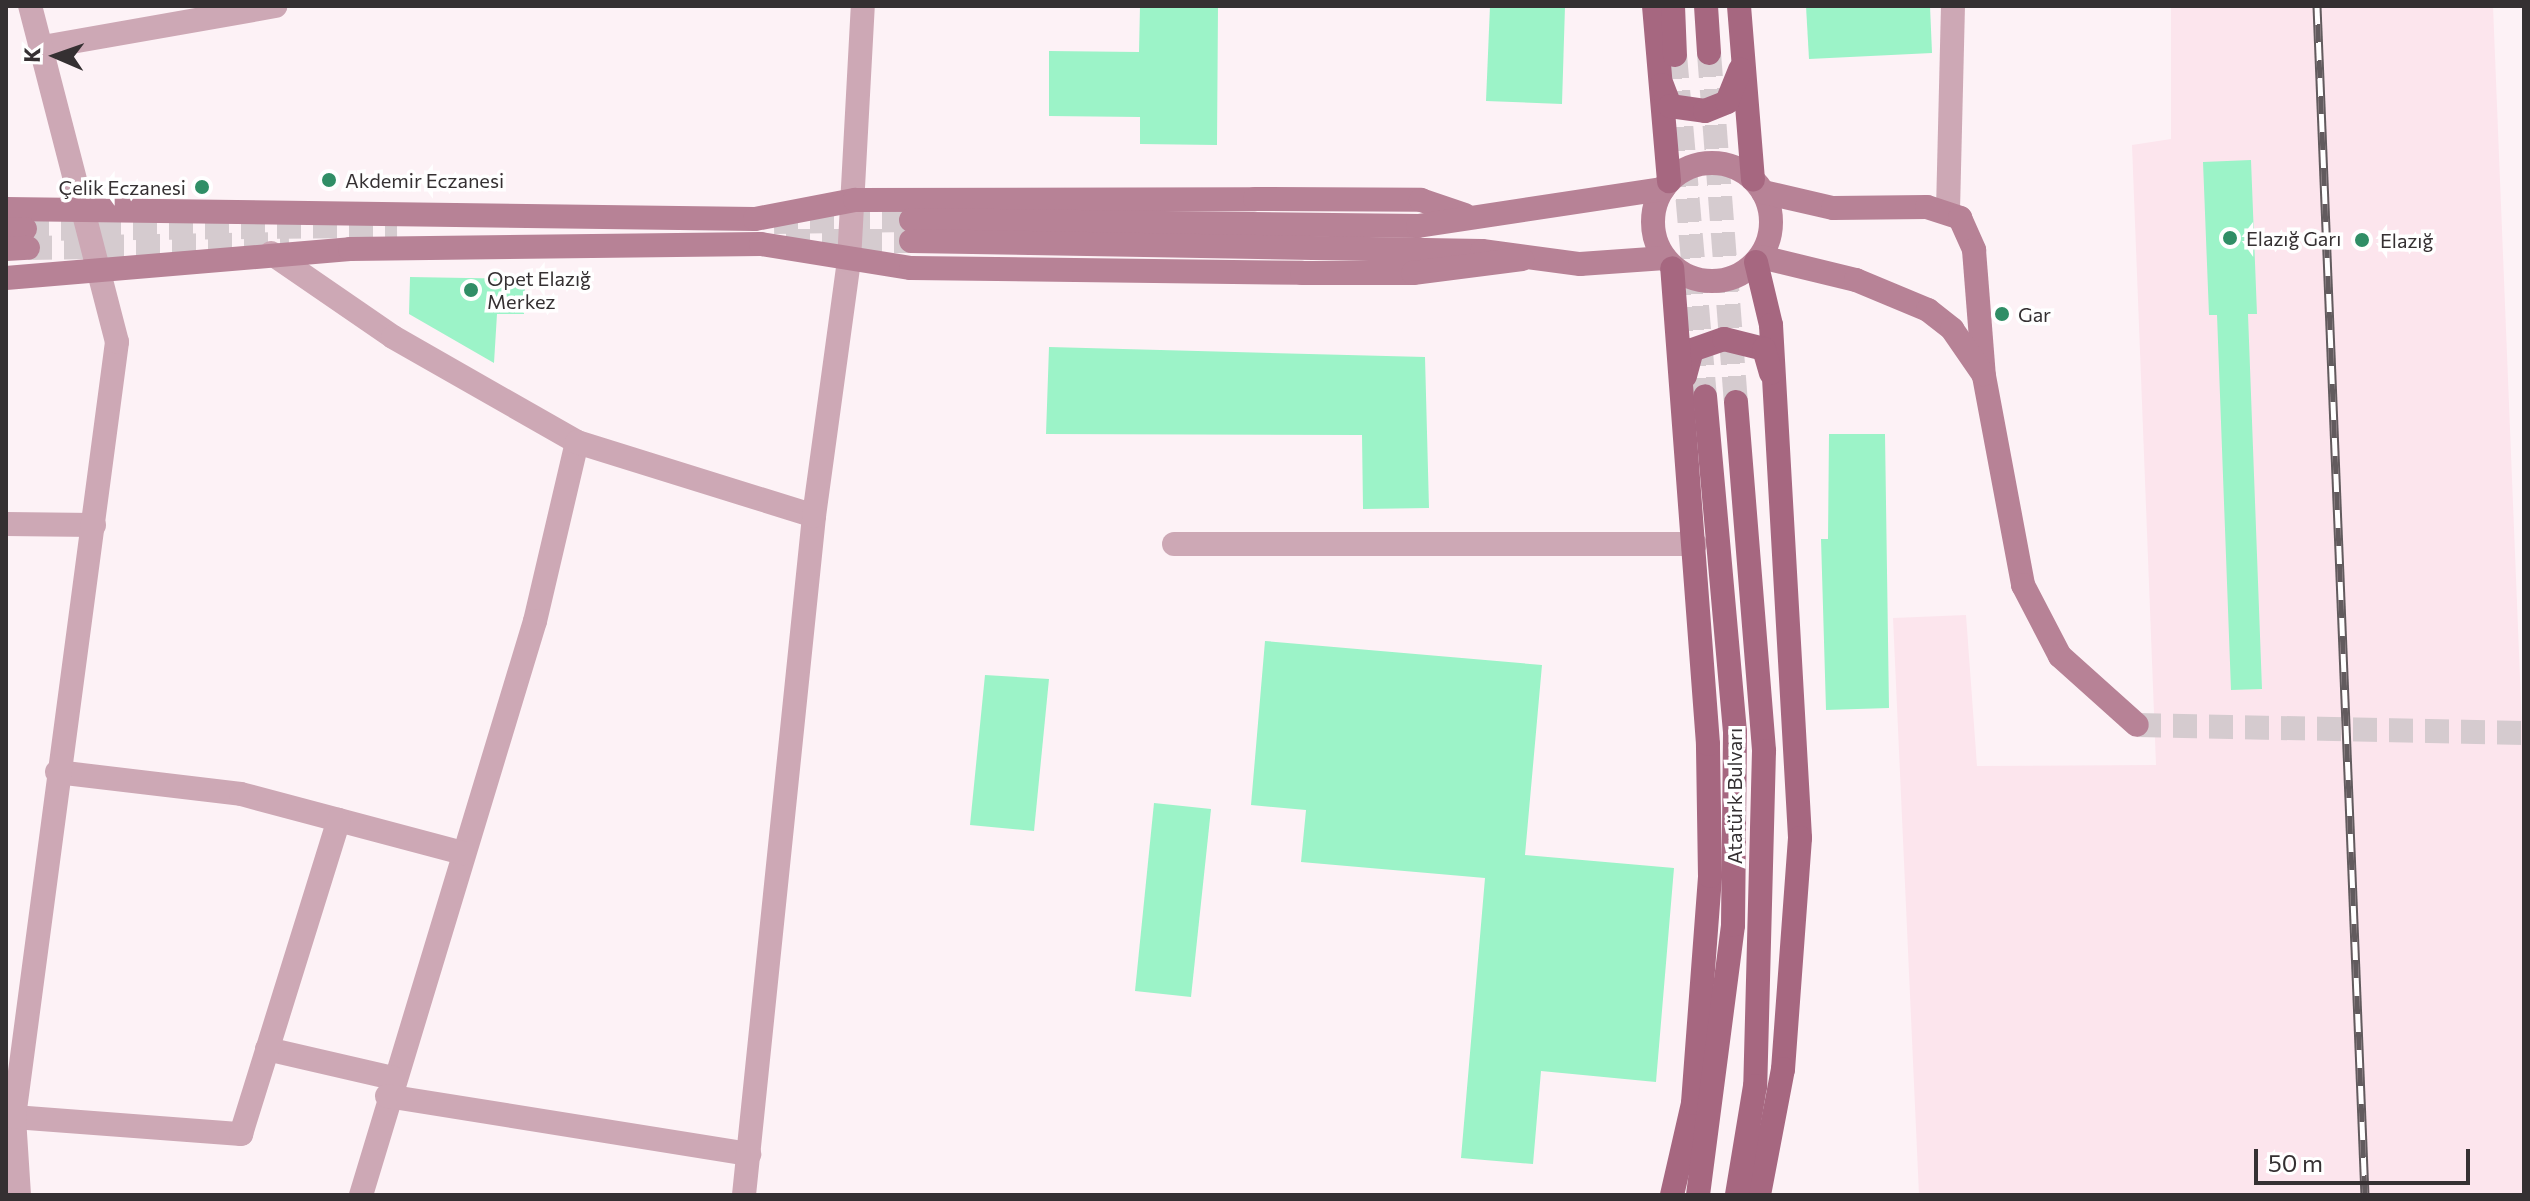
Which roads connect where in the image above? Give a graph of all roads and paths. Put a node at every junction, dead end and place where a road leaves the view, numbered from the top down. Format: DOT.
graph roads {
  1 [pos="30,6"];
  2 [pos="275,6"];
  3 [pos="863,6"];
  4 [pos="1654,6"];
  5 [pos="1673,6"];
  6 [pos="1706,6"];
  7 [pos="1739,6"];
  8 [pos="1953,6"];
  9 [pos="43,47"];
  10 [pos="1742,52"];
  11 [pos="1709,53"];
  12 [pos="1675,55"];
  13 [pos="1661,83"];
  14 [pos="1666,185"];
  15 [pos="1758,186"];
  16 [pos="855,200"];
  17 [pos="6,209"];
  18 [pos="81,209"];
  19 [pos="1948,210"];
  20 [pos="1465,215"];
  21 [pos="271,253"];
  22 [pos="1522,259"];
  23 [pos="1758,260"];
  24 [pos="849,261"];
  25 [pos="1668,263"];
  26 [pos="100,270"];
  27 [pos="6,278"];
  28 [pos="1984,376"];
  29 [pos="1776,387"];
  30 [pos="1693,400"];
  31 [pos="1736,402"];
  32 [pos="577,442"];
  33 [pos="814,516"];
  34 [pos="6,524"];
  35 [pos="94,525"];
  36 [pos="1174,544"];
  37 [pos="1695,544"];
  38 [pos="2137,725"];
  39 [pos="57,772"];
  40 [pos="339,820"];
  41 [pos="463,853"];
  42 [pos="267,1049"];
  43 [pos="390,1087"];
  44 [pos="14,1117"];
  45 [pos="12,1149"];
  46 [pos="749,1154"];
  47 [pos="19,1195"];
  48 [pos="361,1195"];
  49 [pos="744,1195"];
  50 [pos="1672,1195"];
  51 [pos="1698,1195"];
  52 [pos="1737,1195"];
  53 [pos="1759,1195"];
  1 -- 9 [label="street"];
  2 -- 9 [label="street"];
  3 -- 16 [label="street"];
  4 -- 13 [label="main road"];
  5 -- 12 [label="main road"];
  6 -- 11 [label="main road"];
  7 -- 10 [label="main road"];
  8 -- 19 [label="street"];
  9 -- 18 [label="street"];
  10 -- 13 [label="main road"];
  10 -- 15 [label="main road"];
  13 -- 14 [label="main road"];
  14 -- 15 [label="main road"];
  14 -- 20 [label="main road"];
  14 -- 25 [label="main road"];
  15 -- 19 [label="main road"];
  15 -- 23 [label="main road"];
  16 -- 18 [label="main road"];
  16 -- 20 [label="main road"];
  16 -- 24 [label="street"];
  17 -- 18 [label="main road"];
  18 -- 26 [label="street"];
  19 -- 28 [label="main road"];
  20 -- 22 [label="main road"];
  21 -- 24 [label="main road"];
  21 -- 26 [label="main road"];
  21 -- 32 [label="street"];
  22 -- 24 [label="main road"];
  22 -- 25 [label="main road"];
  23 -- 25 [label="main road"];
  23 -- 28 [label="main road"];
  23 -- 29 [label="main road"];
  24 -- 33 [label="street"];
  25 -- 30 [label="main road"];
  26 -- 27 [label="main road"];
  26 -- 35 [label="street"];
  28 -- 38 [label="main road"];
  29 -- 30 [label="main road"];
  29 -- 53 [label="main road"];
  30 -- 37 [label="main road"];
  30 -- 51 [label="main road, Atatürk Bulvarı"];
  31 -- 52 [label="main road, Atatürk Bulvarı"];
  32 -- 33 [label="street"];
  32 -- 41 [label="street"];
  33 -- 46 [label="street"];
  34 -- 35 [label="street"];
  35 -- 39 [label="street"];
  36 -- 37 [label="street"];
  37 -- 50 [label="main road"];
  39 -- 40 [label="street"];
  39 -- 44 [label="street"];
  40 -- 41 [label="street"];
  40 -- 42 [label="street"];
  41 -- 43 [label="street"];
  42 -- 43 [label="street"];
  42 -- 44 [label="street"];
  43 -- 46 [label="street"];
  43 -- 48 [label="street"];
  44 -- 45 [label="street"];
  45 -- 47 [label="street"];
  46 -- 49 [label="street"];
}
